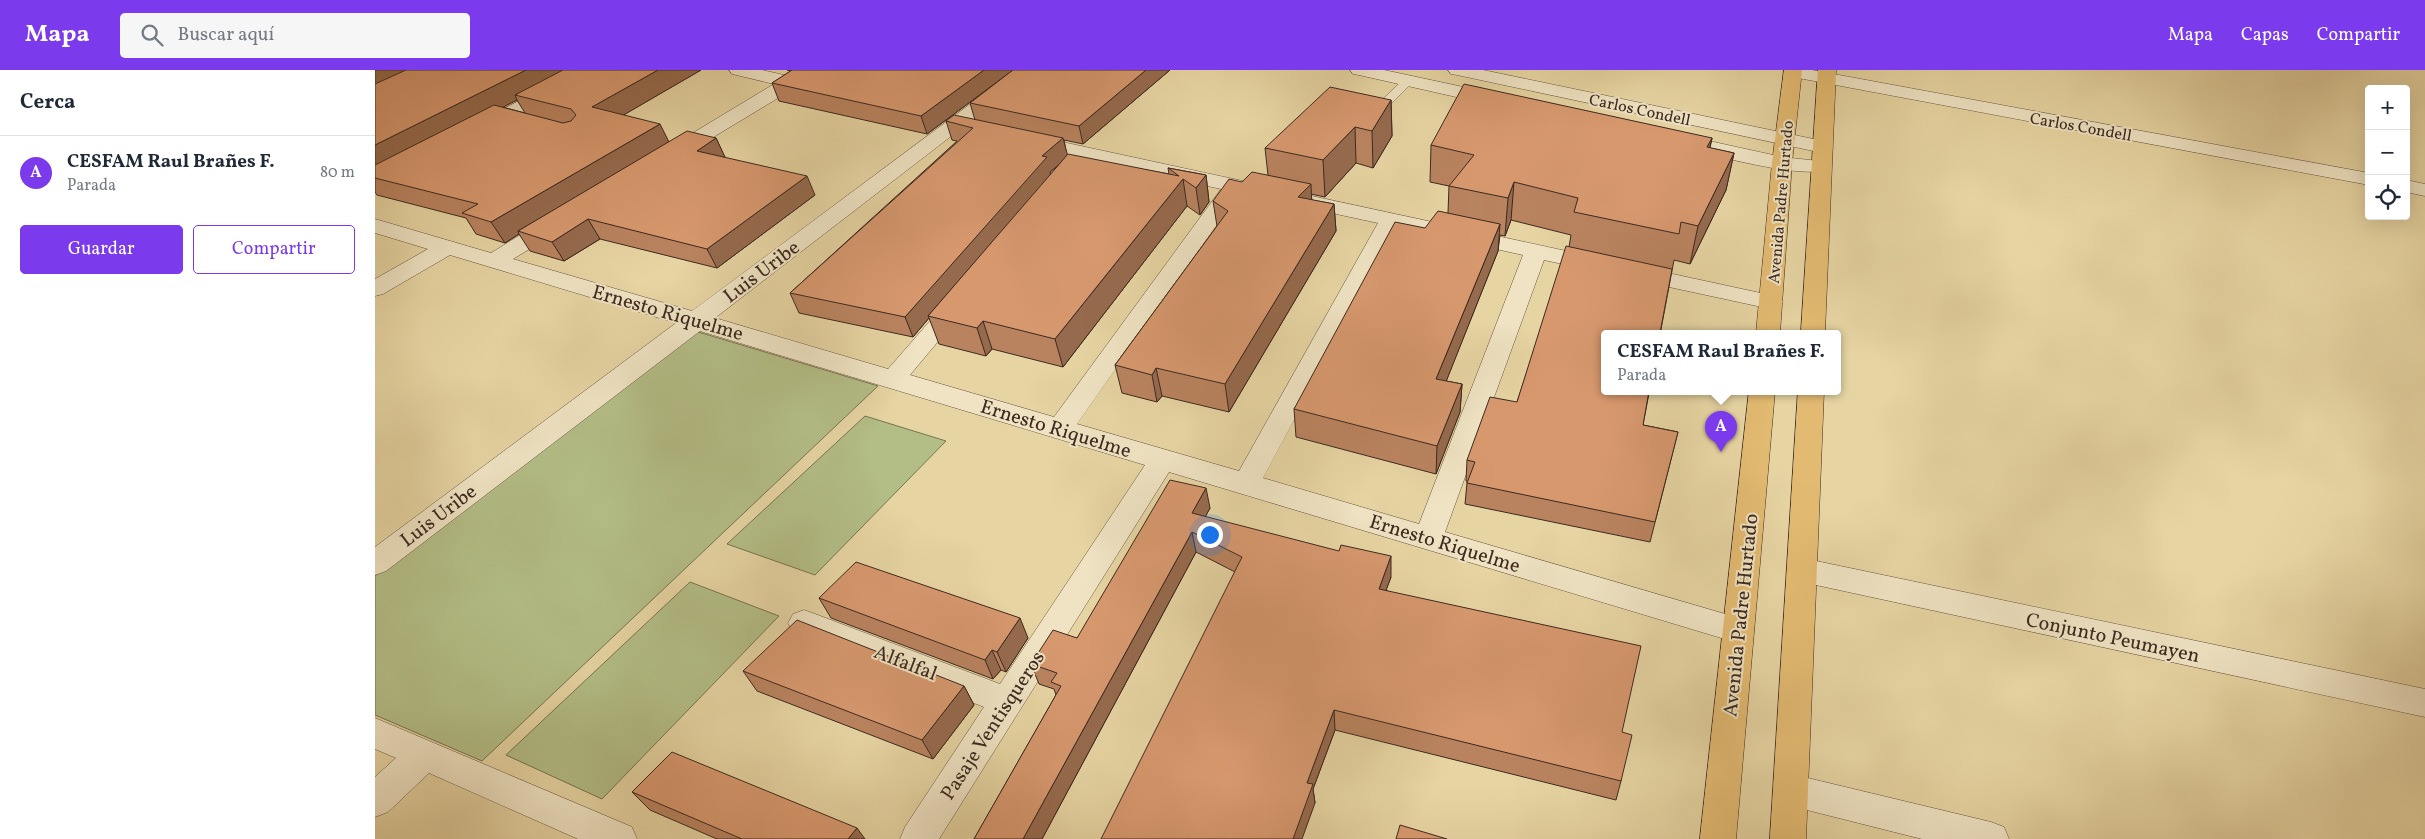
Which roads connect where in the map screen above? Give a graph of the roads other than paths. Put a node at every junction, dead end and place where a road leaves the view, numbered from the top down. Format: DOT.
graph roads {
  1 [pos="593,70"];
  2 [pos="738,70"];
  3 [pos="810,70"];
  4 [pos="1028,70"];
  5 [pos="1359,70"];
  6 [pos="1457,70"];
  7 [pos="1793,71"];
  8 [pos="1827,75"];
  9 [pos="1408,81"];
  10 [pos="791,82"];
  11 [pos="1513,104"];
  12 [pos="1365,114"];
  13 [pos="503,116"];
  14 [pos="530,124"];
  15 [pos="956,125"];
  16 [pos="983,131"];
  17 [pos="1655,135"];
  18 [pos="1011,137"];
  19 [pos="461,139"];
  20 [pos="1786,140"];
  21 [pos="1822,157"];
  22 [pos="1782,163"];
  23 [pos="655,164"];
  24 [pos="2365,178"];
  25 [pos="1234,185"];
  26 [pos="2410,187"];
  27 [pos="2425,190"];
  28 [pos="571,215"];
  29 [pos="1391,219"];
  30 [pos="375,226"];
  31 [pos="448,247"];
  32 [pos="1536,251"];
  33 [pos="494,261"];
  34 [pos="970,288"];
  35 [pos="375,289"];
  36 [pos="1771,302"];
  37 [pos="696,320"];
  38 [pos="1768,330"];
  39 [pos="1813,330"];
  40 [pos="893,379"];
  41 [pos="1762,395"];
  42 [pos="1811,395"];
  43 [pos="1060,429"];
  44 [pos="1163,459"];
  45 [pos="1246,484"];
  46 [pos="1428,538"];
  47 [pos="375,563"];
  48 [pos="1802,570"];
  49 [pos="804,623"];
  50 [pos="1738,630"];
  51 [pos="1007,701"];
  52 [pos="2425,703"];
  53 [pos="375,733"];
  54 [pos="425,754"];
  55 [pos="1791,790"];
  56 [pos="375,800"];
  57 [pos="619,839"];
  58 [pos="918,839"];
  59 [pos="1718,839"];
  60 [pos="1788,839"];
  61 [pos="1991,839"];
  1 -- 13 [label="street"];
  2 -- 10 [label="street"];
  3 -- 10 [label="street"];
  4 -- 15 [label="street, Luis Uribe"];
  5 -- 9 [label="street"];
  6 -- 20 [label="street, Carlos Condell"];
  7 -- 8 [label="street, Carlos Condell"];
  7 -- 20 [label="main road, Avenida Padre Hurtado"];
  8 -- 21 [label="main road, Avenida Padre Hurtado"];
  8 -- 24 [label="street, Carlos Condell"];
  9 -- 11 [label="street"];
  9 -- 12 [label="lane"];
  10 -- 23 [label="street"];
  13 -- 14 [label="street"];
  13 -- 19 [label="street"];
  15 -- 16 [label="street"];
  15 -- 37 [label="street, Luis Uribe"];
  17 -- 22 [label="street, Carlos Condell"];
  18 -- 25 [label="street"];
  20 -- 21 [label="street, Carlos Condell"];
  20 -- 22 [label="main road, Avenida Padre Hurtado"];
  21 -- 22 [label="street, Carlos Condell"];
  21 -- 39 [label="main road, Avenida Padre Hurtado"];
  22 -- 36 [label="main road, Avenida Padre Hurtado"];
  25 -- 29 [label="street"];
  25 -- 43 [label="street"];
  26 -- 27 [label="street"];
  28 -- 33 [label="street"];
  29 -- 32 [label="street"];
  29 -- 45 [label="street"];
  30 -- 31 [label="street, Ernesto Riquelme"];
  31 -- 33 [label="street, Ernesto Riquelme"];
  31 -- 35 [label="street"];
  32 -- 36 [label="street"];
  32 -- 46 [label="street"];
  33 -- 37 [label="street, Ernesto Riquelme"];
  34 -- 40 [label="street"];
  36 -- 38 [label="main road, Avenida Padre Hurtado"];
  37 -- 40 [label="street, Ernesto Riquelme"];
  37 -- 47 [label="street, Luis Uribe"];
  40 -- 43 [label="street, Ernesto Riquelme"];
  41 -- 50 [label="main road, Avenida Padre Hurtado"];
  42 -- 48 [label="main road"];
  43 -- 44 [label="street, Ernesto Riquelme"];
  44 -- 45 [label="street, Ernesto Riquelme"];
  44 -- 51 [label="street, Pasaje Ventisqueros"];
  45 -- 46 [label="street, Ernesto Riquelme"];
  46 -- 50 [label="street, Ernesto Riquelme"];
  48 -- 52 [label="street, Conjunto Peumayen"];
  48 -- 55 [label="main road"];
  49 -- 51 [label="street, Alfalfal"];
  50 -- 59 [label="main road, Avenida Padre Hurtado"];
  51 -- 58 [label="street, Pasaje Ventisqueros"];
  53 -- 54 [label="street"];
  54 -- 56 [label="street"];
  54 -- 57 [label="street"];
  55 -- 60 [label="main road"];
  55 -- 61 [label="street"];
}
